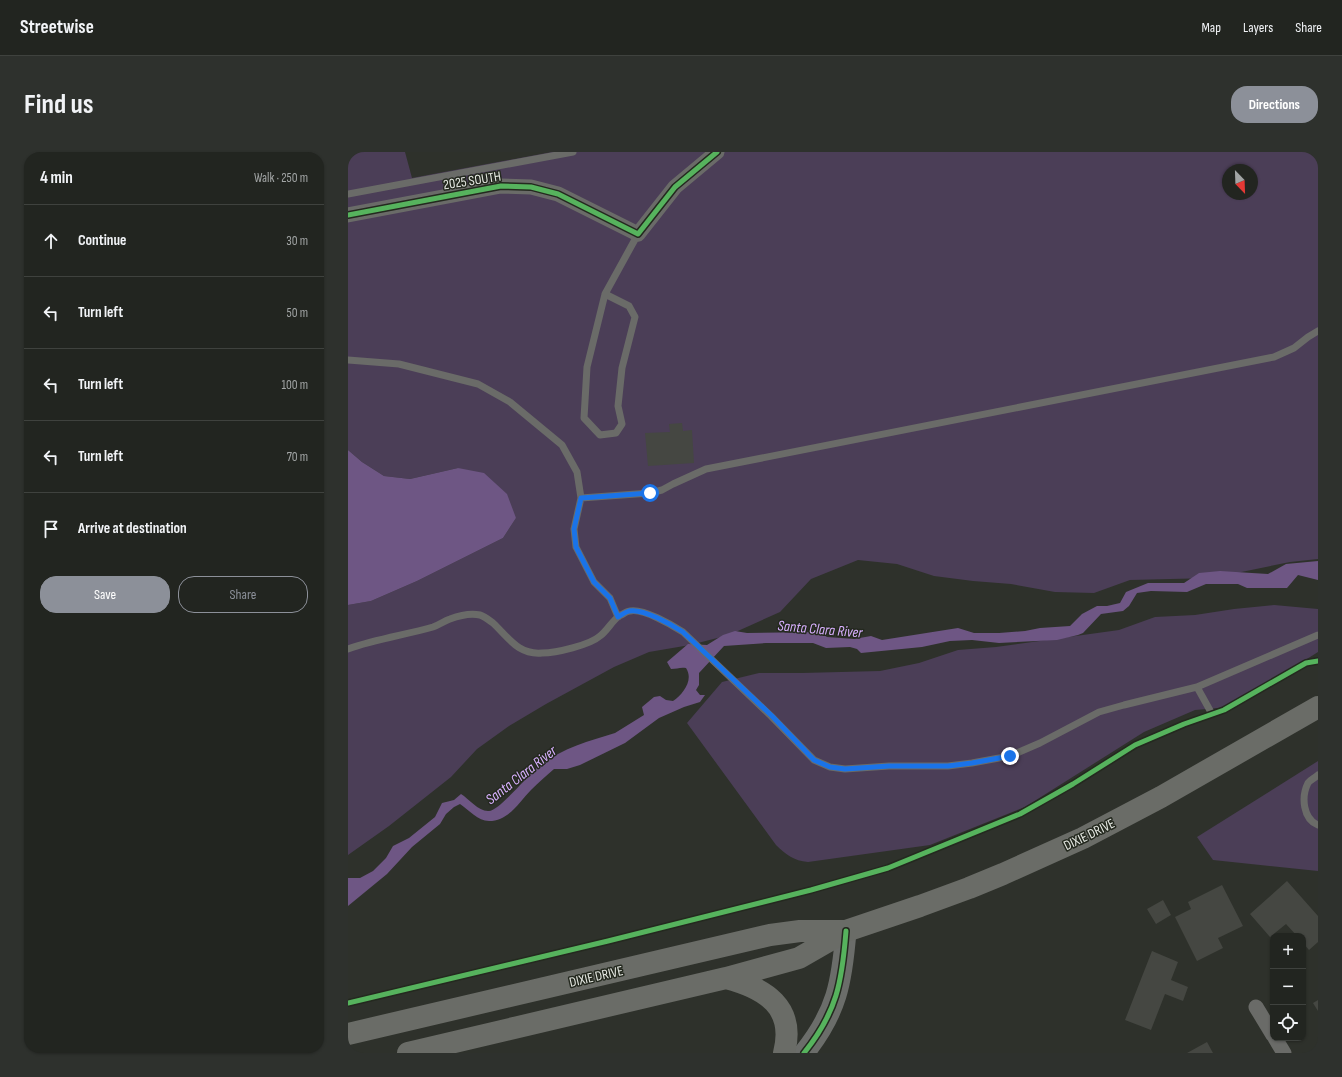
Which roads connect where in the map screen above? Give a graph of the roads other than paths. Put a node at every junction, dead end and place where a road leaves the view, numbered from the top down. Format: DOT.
graph roads {
  1 [pos="573,152"];
  2 [pos="717,152"];
  3 [pos="348,194"];
  4 [pos="348,215"];
  5 [pos="638,234"];
  6 [pos="605,294"];
  7 [pos="1318,331"];
  8 [pos="348,360"];
  9 [pos="581,498"];
  10 [pos="618,617"];
  11 [pos="1318,635"];
  12 [pos="348,650"];
  13 [pos="1197,687"];
  14 [pos="1318,707"];
  15 [pos="1212,714"];
  16 [pos="1318,775"];
  17 [pos="1318,825"];
  18 [pos="846,931"];
  19 [pos="726,978"];
  20 [pos="1256,1006"];
  21 [pos="1270,1030"];
  22 [pos="348,1034"];
  23 [pos="1277,1041"];
  24 [pos="408,1053"];
  25 [pos="784,1053"];
  26 [pos="804,1053"];
  27 [pos="1284,1053"];
  1 -- 3 [label="lane"];
  2 -- 5 [label="street"];
  4 -- 5 [label="street, 2025 SOUTH"];
  5 -- 6 [label="lane"];
  6 -- 6 [label="lane"];
  7 -- 9 [label="lane"];
  8 -- 9 [label="lane"];
  9 -- 10 [label="lane"];
  10 -- 12 [label="lane"];
  10 -- 13 [label="lane"];
  11 -- 13 [label="lane"];
  13 -- 15 [label="lane"];
  14 -- 18 [label="main road, DIXIE DRIVE"];
  16 -- 17 [label="lane"];
  18 -- 19 [label="main road, DIXIE DRIVE"];
  18 -- 22 [label="main road, DIXIE DRIVE"];
  18 -- 26 [label="street"];
  19 -- 24 [label="main road, DIXIE DRIVE"];
  19 -- 25 [label="main road"];
  20 -- 21 [label="street"];
  23 -- 27 [label="street"];
}
